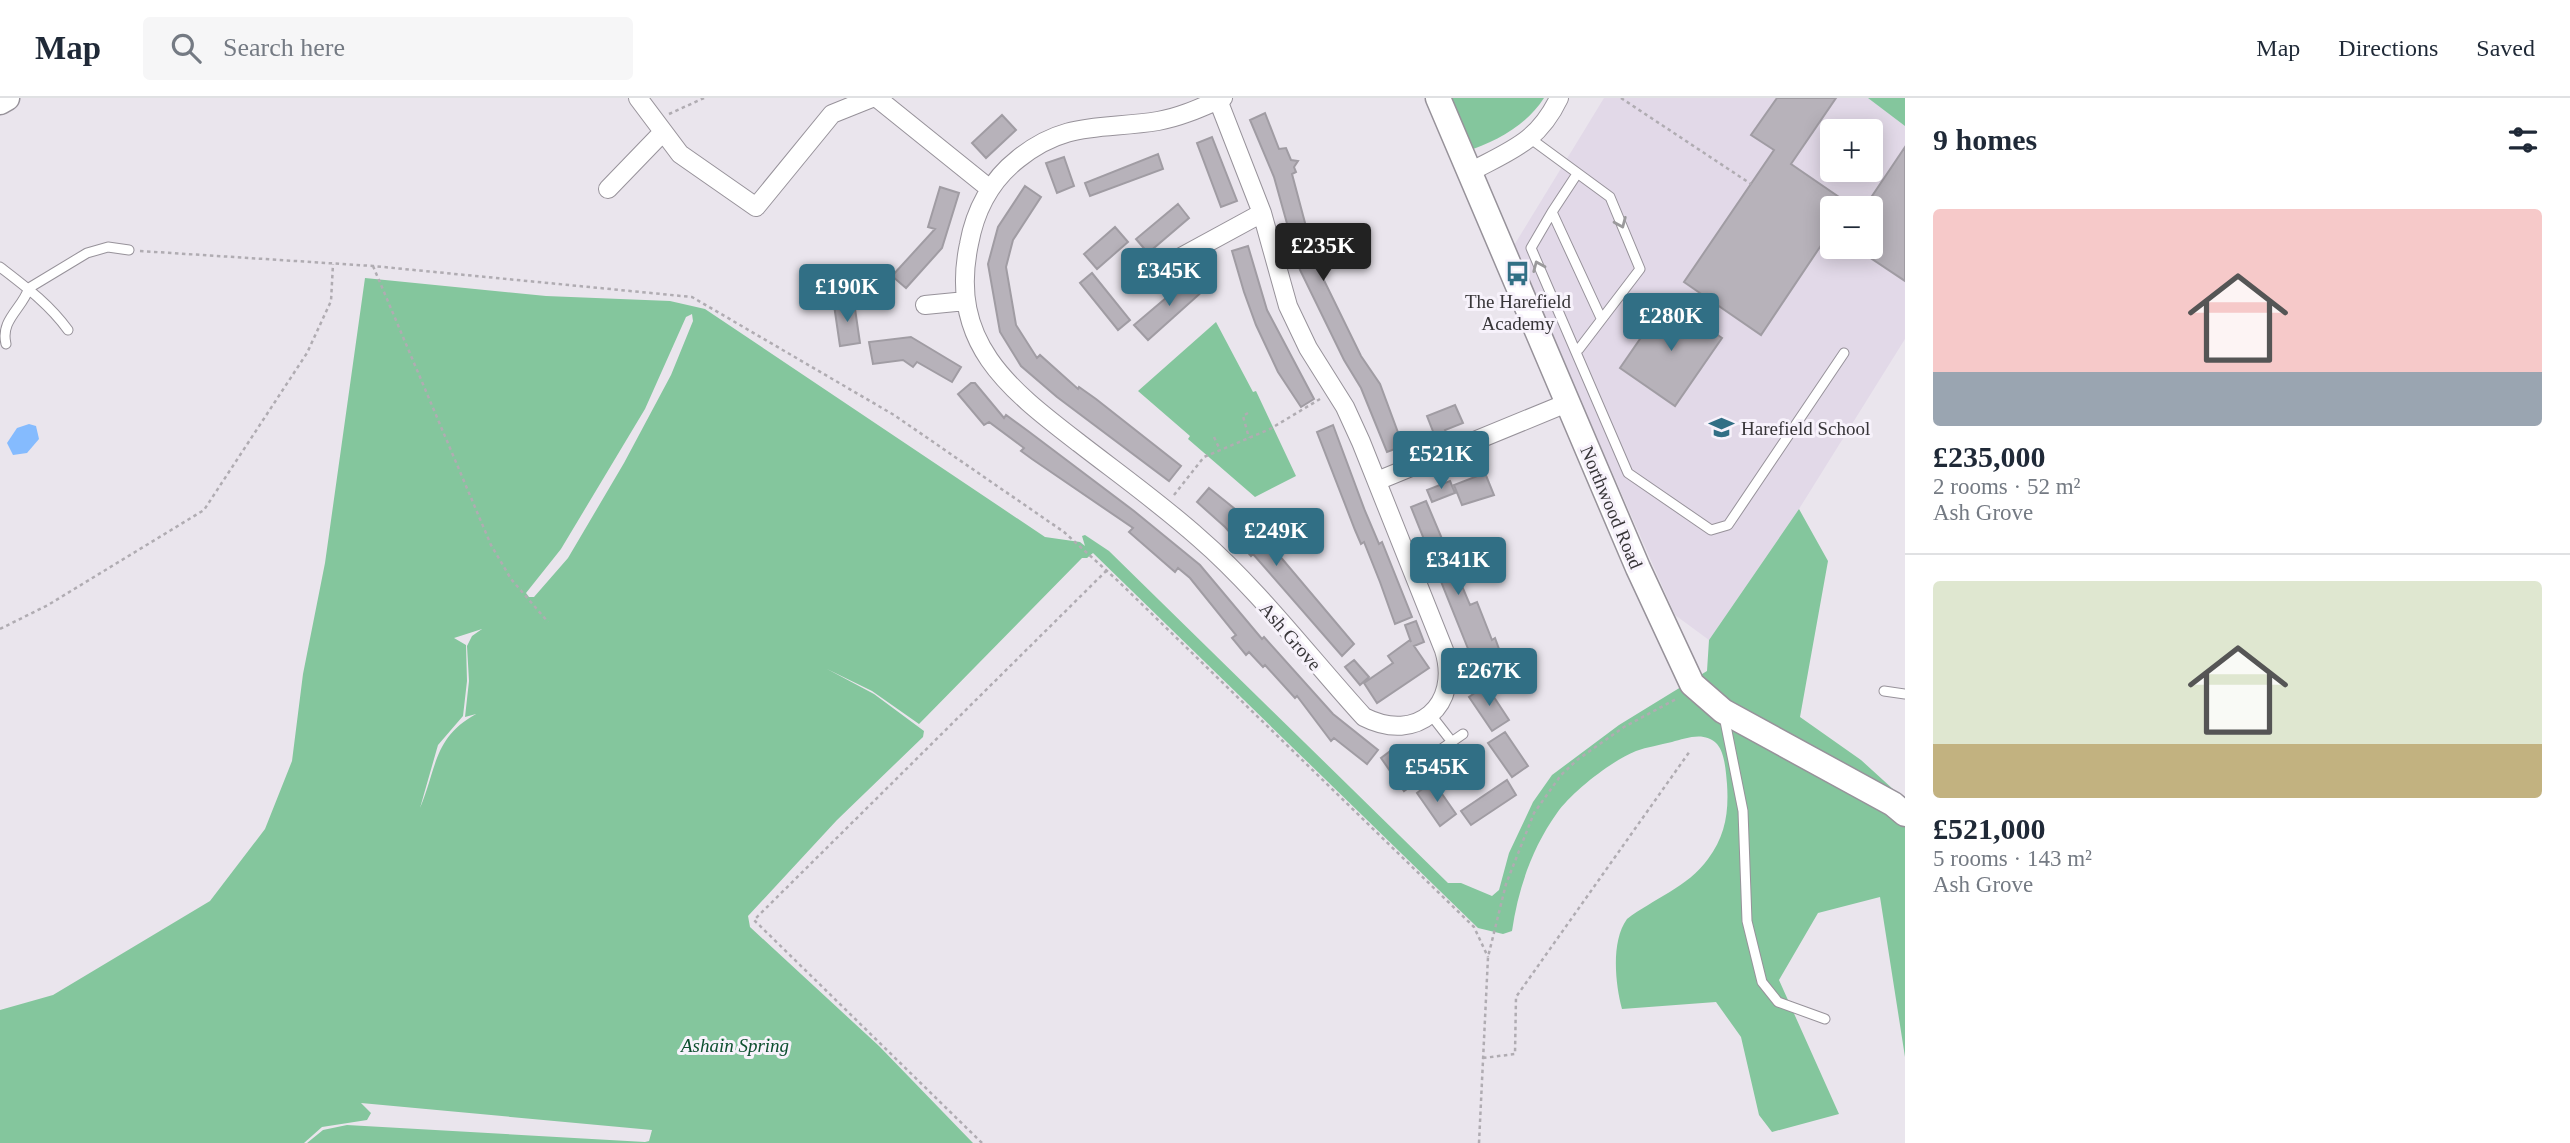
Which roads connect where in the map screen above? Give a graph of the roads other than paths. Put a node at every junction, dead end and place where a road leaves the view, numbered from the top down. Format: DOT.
graph roads {
  1 [pos="7,98"];
  2 [pos="638,98"];
  3 [pos="872,98"];
  4 [pos="877,98"];
  5 [pos="1438,98"];
  6 [pos="1559,98"];
  7 [pos="1219,99"];
  8 [pos="0,102"];
  9 [pos="659,126"];
  10 [pos="1531,139"];
  11 [pos="1470,172"];
  12 [pos="1577,174"];
  13 [pos="608,189"];
  14 [pos="990,189"];
  15 [pos="1552,212"];
  16 [pos="1262,213"];
  17 [pos="129,250"];
  18 [pos="0,267"];
  19 [pos="1148,275"];
  20 [pos="29,288"];
  21 [pos="966,301"];
  22 [pos="925,305"];
  23 [pos="1601,318"];
  24 [pos="68,330"];
  25 [pos="6,344"];
  26 [pos="1575,350"];
  27 [pos="1844,353"];
  28 [pos="1567,403"];
  29 [pos="1377,481"];
  30 [pos="1884,691"];
  31 [pos="1905,694"];
  32 [pos="1723,711"];
  33 [pos="1431,715"];
  34 [pos="1463,734"];
  35 [pos="1452,742"];
  36 [pos="1440,750"];
  37 [pos="1905,814"];
  38 [pos="1825,1019"];
  1 -- 8 [label="street"];
  2 -- 9 [label="street"];
  3 -- 9 [label="street"];
  4 -- 14 [label="street"];
  5 -- 11 [label="street, Northwood Road"];
  6 -- 10 [label="street"];
  7 -- 14 [label="street, Ash Grove"];
  7 -- 16 [label="street, Ash Grove"];
  9 -- 13 [label="street"];
  10 -- 11 [label="street"];
  10 -- 12 [label="lane"];
  11 -- 28 [label="street, Northwood Road"];
  12 -- 15 [label="lane"];
  12 -- 23 [label="lane, one-way"];
  14 -- 21 [label="street, Ash Grove"];
  15 -- 23 [label="lane"];
  26 -- 15 [label="lane, one-way"];
  16 -- 19 [label="street"];
  16 -- 29 [label="street, Ash Grove"];
  17 -- 20 [label="lane"];
  18 -- 20 [label="lane"];
  20 -- 24 [label="lane"];
  20 -- 25 [label="lane"];
  21 -- 22 [label="street"];
  21 -- 33 [label="street, Ash Grove"];
  23 -- 26 [label="lane"];
  26 -- 27 [label="lane"];
  28 -- 29 [label="street"];
  28 -- 32 [label="street, Northwood Road"];
  29 -- 33 [label="street, Ash Grove"];
  30 -- 31 [label="lane"];
  32 -- 37 [label="street, Northwood Road"];
  32 -- 38 [label="lane"];
  33 -- 35 [label="lane"];
  34 -- 35 [label="lane"];
  35 -- 36 [label="lane"];
}
